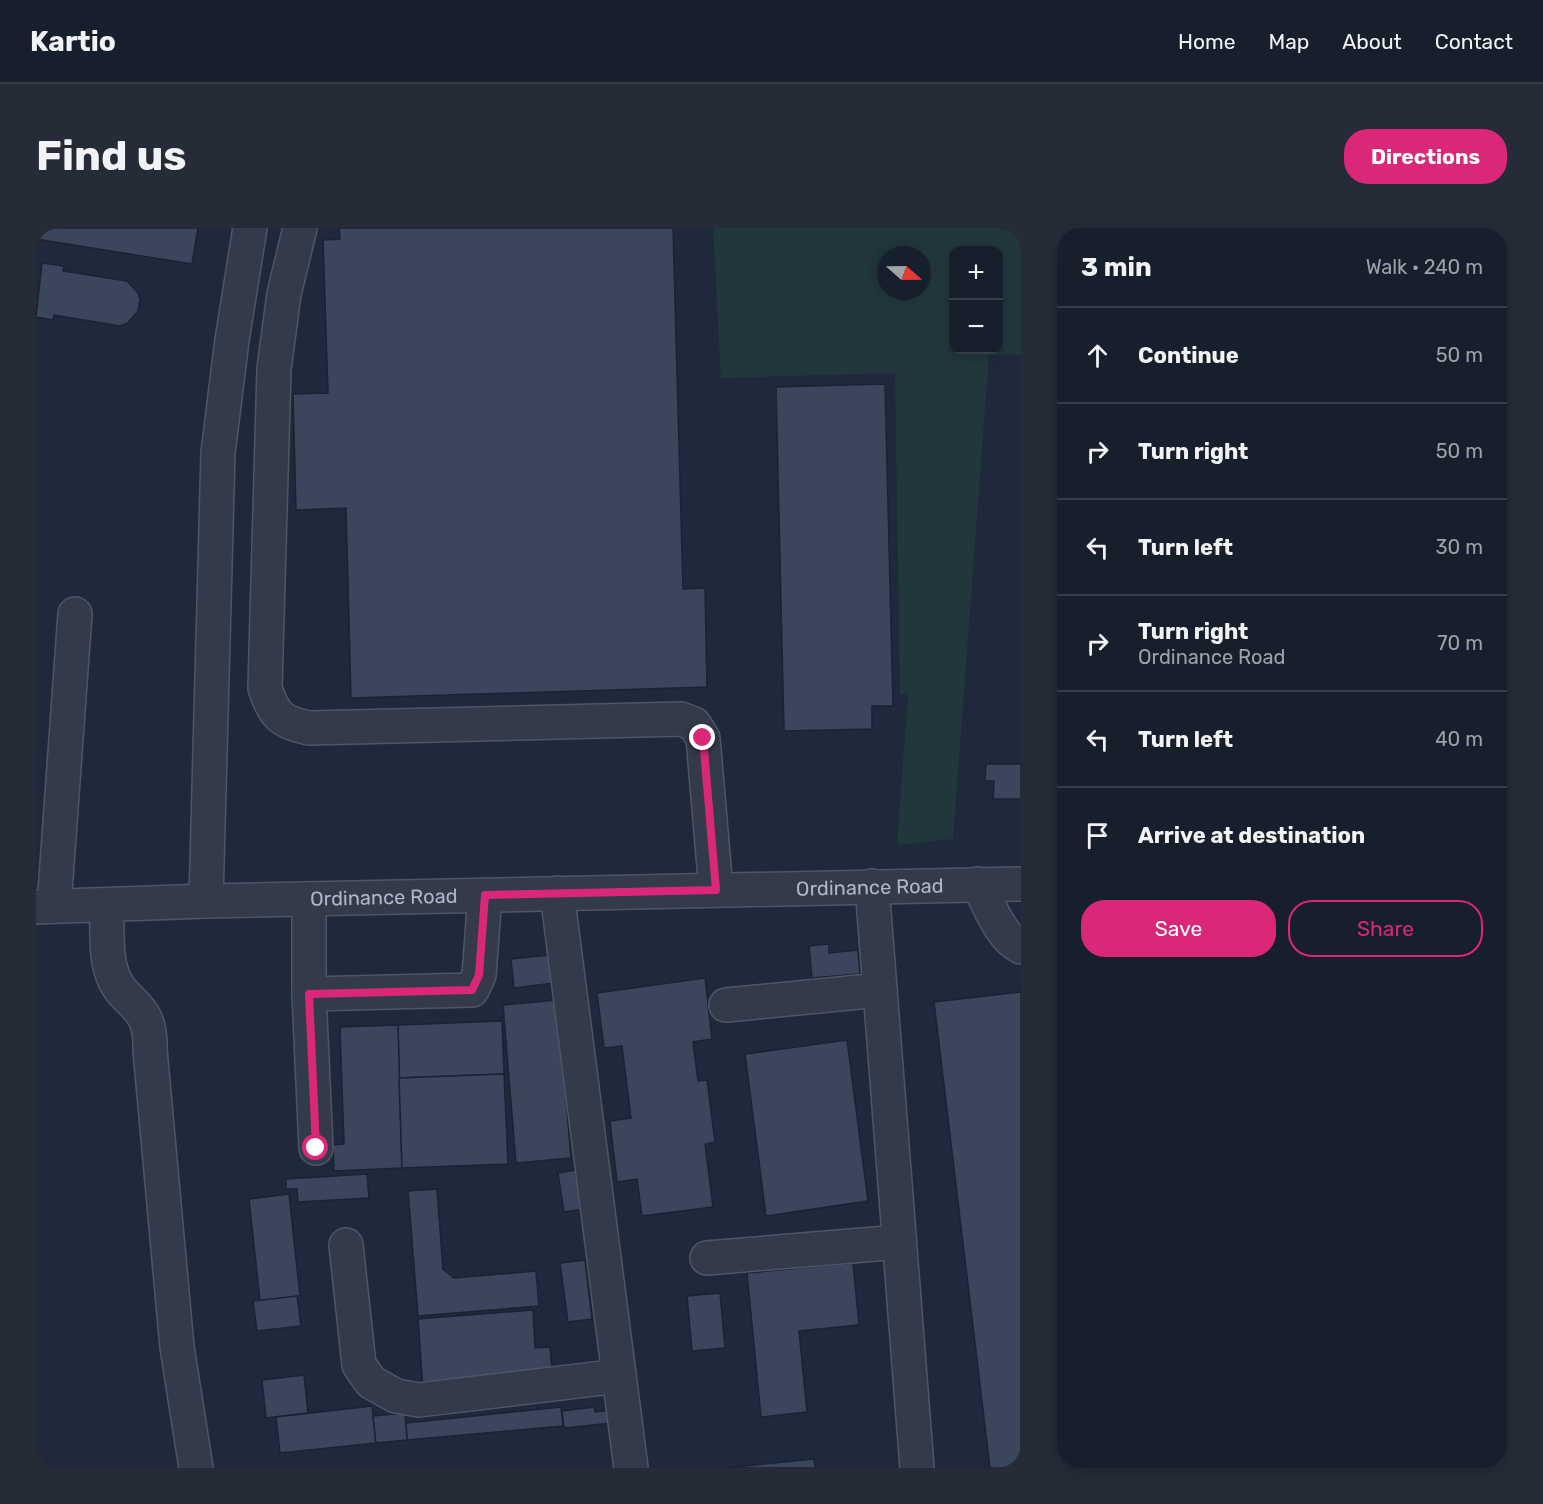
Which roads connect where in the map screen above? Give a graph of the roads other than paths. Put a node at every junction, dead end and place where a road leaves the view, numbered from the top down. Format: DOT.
graph roads {
  1 [pos="250,228"];
  2 [pos="300,228"];
  3 [pos="75,614"];
  4 [pos="978,884"];
  5 [pos="1021,884"];
  6 [pos="872,886"];
  7 [pos="716,890"];
  8 [pos="558,893"];
  9 [pos="485,895"];
  10 [pos="309,899"];
  11 [pos="206,901"];
  12 [pos="106,905"];
  13 [pos="45,907"];
  14 [pos="1021,947"];
  15 [pos="879,990"];
  16 [pos="309,994"];
  17 [pos="726,1005"];
  18 [pos="316,1148"];
  19 [pos="899,1242"];
  20 [pos="346,1245"];
  21 [pos="707,1258"];
  22 [pos="620,1376"];
  23 [pos="196,1468"];
  24 [pos="632,1468"];
  25 [pos="917,1468"];
  1 -- 11 [label="street"];
  2 -- 7 [label="street"];
  3 -- 13 [label="street"];
  4 -- 5 [label="street, Ordinance Road"];
  4 -- 6 [label="street, Ordinance Road"];
  4 -- 14 [label="street"];
  6 -- 7 [label="street, Ordinance Road"];
  6 -- 15 [label="street"];
  7 -- 8 [label="street, Ordinance Road"];
  8 -- 9 [label="street, Ordinance Road"];
  8 -- 22 [label="street"];
  9 -- 10 [label="street, Ordinance Road"];
  9 -- 16 [label="street"];
  10 -- 11 [label="street, Ordinance Road"];
  10 -- 16 [label="street"];
  11 -- 12 [label="street, Ordinance Road"];
  12 -- 13 [label="street, Ordinance Road"];
  12 -- 23 [label="street"];
  15 -- 17 [label="street"];
  15 -- 19 [label="street"];
  16 -- 18 [label="street"];
  19 -- 21 [label="street"];
  19 -- 25 [label="street"];
  20 -- 22 [label="street"];
  22 -- 24 [label="street"];
}
